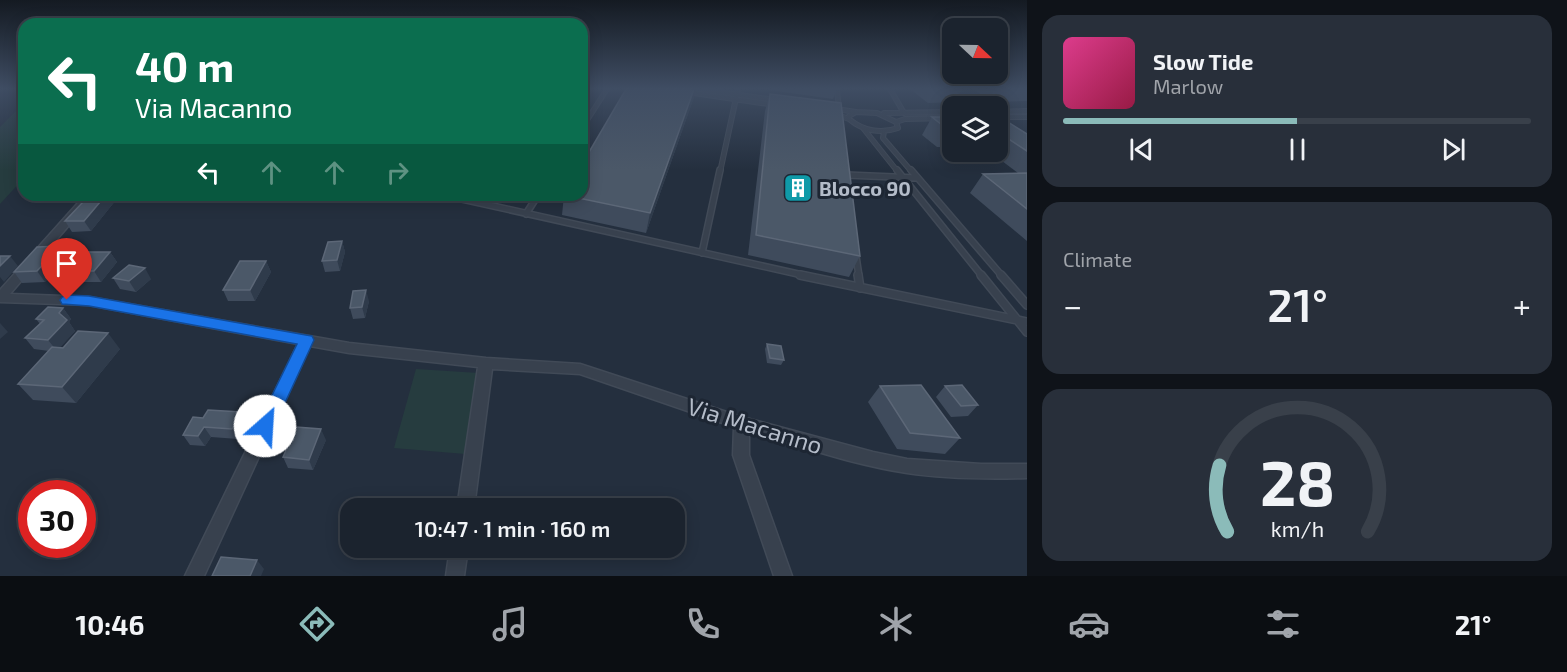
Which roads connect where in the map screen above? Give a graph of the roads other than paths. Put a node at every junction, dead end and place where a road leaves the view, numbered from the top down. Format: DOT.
graph roads {
  1 [pos="732,116"];
  2 [pos="842,116"];
  3 [pos="849,116"];
  4 [pos="883,116"];
  5 [pos="1008,117"];
  6 [pos="1027,117"];
  7 [pos="942,118"];
  8 [pos="849,119"];
  9 [pos="896,122"];
  10 [pos="863,128"];
  11 [pos="884,131"];
  12 [pos="846,164"];
  13 [pos="847,175"];
  14 [pos="903,177"];
  15 [pos="917,178"];
  16 [pos="848,186"];
  17 [pos="85,201"];
  18 [pos="470,201"];
  19 [pos="534,201"];
  20 [pos="526,214"];
  21 [pos="702,253"];
  22 [pos="856,254"];
  23 [pos="860,288"];
  24 [pos="0,298"];
  25 [pos="1027,305"];
  26 [pos="1019,321"];
  27 [pos="1027,322"];
  28 [pos="1027,332"];
  29 [pos="306,340"];
  30 [pos="486,363"];
  31 [pos="742,423"];
  32 [pos="1026,472"];
  33 [pos="466,498"];
  34 [pos="458,558"];
  35 [pos="194,576"];
  36 [pos="455,576"];
  37 [pos="783,576"];
  1 -- 21 [label="lane"];
  2 -- 8 [label="lane"];
  3 -- 8 [label="lane"];
  4 -- 9 [label="lane"];
  5 -- 6 [label="lane"];
  7 -- 9 [label="lane"];
  8 -- 10 [label="lane"];
  9 -- 11 [label="lane"];
  10 -- 11 [label="lane"];
  10 -- 14 [label="lane"];
  11 -- 15 [label="lane"];
  12 -- 13 [label="lane"];
  13 -- 14 [label="lane"];
  13 -- 16 [label="lane"];
  14 -- 15 [label="lane"];
  14 -- 26 [label="lane"];
  15 -- 25 [label="lane"];
  17 -- 24 [label="street"];
  18 -- 20 [label="lane"];
  19 -- 20 [label="lane"];
  20 -- 21 [label="lane"];
  21 -- 23 [label="lane"];
  22 -- 23 [label="lane"];
  23 -- 26 [label="lane"];
  24 -- 29 [label="street, Via Macanno"];
  26 -- 27 [label="lane"];
  26 -- 28 [label="lane"];
  29 -- 30 [label="street, Via Macanno"];
  29 -- 35 [label="street"];
  30 -- 31 [label="street, Via Macanno"];
  30 -- 33 [label="street"];
  31 -- 32 [label="street, Via Macanno"];
  31 -- 37 [label="street"];
  34 -- 36 [label="street"];
}
